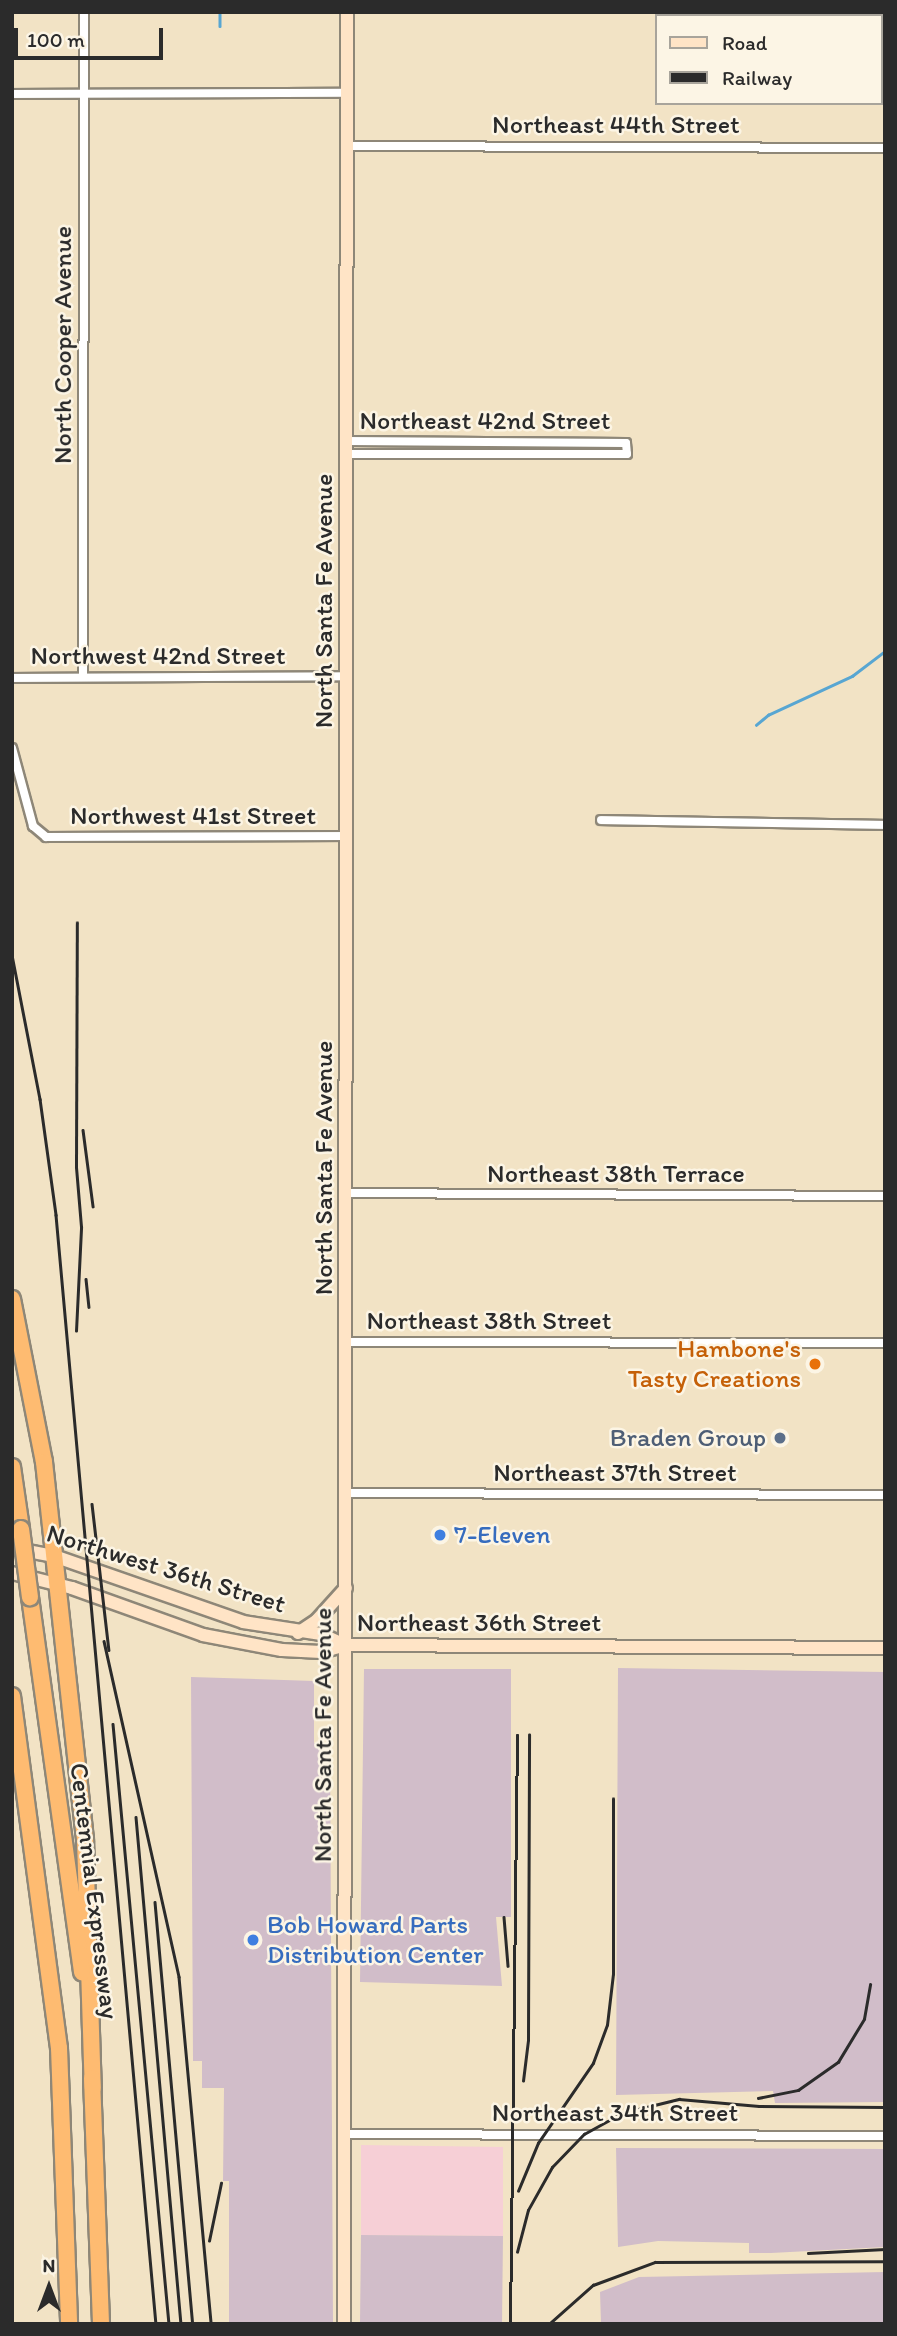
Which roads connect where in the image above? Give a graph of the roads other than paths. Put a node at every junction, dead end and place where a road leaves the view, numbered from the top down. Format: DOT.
graph roads {
  1 [pos="84,12"];
  2 [pos="347,12"];
  3 [pos="84,93"];
  4 [pos="347,93"];
  5 [pos="12,94"];
  6 [pos="348,146"];
  7 [pos="885,148"];
  8 [pos="347,447"];
  9 [pos="347,676"];
  10 [pos="83,677"];
  11 [pos="12,678"];
  12 [pos="12,748"];
  13 [pos="601,820"];
  14 [pos="885,825"];
  15 [pos="347,836"];
  16 [pos="346,1194"];
  17 [pos="885,1196"];
  18 [pos="12,1298"];
  19 [pos="346,1342"];
  20 [pos="885,1343"];
  21 [pos="12,1467"];
  22 [pos="346,1493"];
  23 [pos="885,1495"];
  24 [pos="12,1548"];
  25 [pos="54,1556"];
  26 [pos="12,1573"];
  27 [pos="56,1584"];
  28 [pos="346,1588"];
  29 [pos="83,1592"];
  30 [pos="297,1633"];
  31 [pos="345,1645"];
  32 [pos="885,1648"];
  33 [pos="12,1696"];
  34 [pos="93,2088"];
  35 [pos="344,2134"];
  36 [pos="885,2136"];
  37 [pos="69,2324"];
  38 [pos="101,2324"];
  39 [pos="344,2324"];
  1 -- 3 [label="street, North Cooper Avenue"];
  2 -- 4 [label="main road, North Santa Fe Avenue"];
  3 -- 4 [label="street"];
  3 -- 5 [label="street"];
  3 -- 10 [label="street, North Cooper Avenue"];
  4 -- 6 [label="main road, North Santa Fe Avenue"];
  6 -- 7 [label="street, Northeast 44th Street"];
  6 -- 8 [label="main road, North Santa Fe Avenue"];
  8 -- 8 [label="street, Northeast 42nd Street"];
  8 -- 9 [label="main road, North Santa Fe Avenue"];
  9 -- 10 [label="street, Northwest 42nd Street"];
  9 -- 15 [label="main road, North Santa Fe Avenue"];
  10 -- 11 [label="street, Northwest 42nd Street"];
  12 -- 15 [label="street, Northwest 41st Street"];
  13 -- 14 [label="street"];
  15 -- 16 [label="main road, North Santa Fe Avenue"];
  16 -- 17 [label="street, Northeast 38th Terrace"];
  16 -- 19 [label="main road, North Santa Fe Avenue"];
  18 -- 25 [label="highway"];
  19 -- 20 [label="street, Northeast 38th Street"];
  19 -- 22 [label="main road, North Santa Fe Avenue"];
  21 -- 34 [label="highway, Centennial Expressway, bridge"];
  22 -- 23 [label="street, Northeast 37th Street"];
  22 -- 28 [label="main road, North Santa Fe Avenue"];
  24 -- 25 [label="main road, Northwest 36th Street"];
  25 -- 27 [label="highway"];
  25 -- 30 [label="main road, Northwest 36th Street"];
  26 -- 27 [label="main road"];
  27 -- 29 [label="main road, Northwest 36th Street"];
  27 -- 34 [label="highway"];
  28 -- 30 [label="main road"];
  28 -- 31 [label="main road, North Santa Fe Avenue"];
  29 -- 31 [label="main road, Northeast 36th Street"];
  30 -- 31 [label="main road, Northwest 36th Street"];
  31 -- 32 [label="main road, Northeast 36th Street"];
  31 -- 35 [label="main road, North Santa Fe Avenue"];
  33 -- 37 [label="highway, Centennial Expressway"];
  34 -- 38 [label="highway, Centennial Expressway"];
  35 -- 36 [label="street, Northeast 34th Street"];
  35 -- 39 [label="main road, North Santa Fe Avenue"];
}
